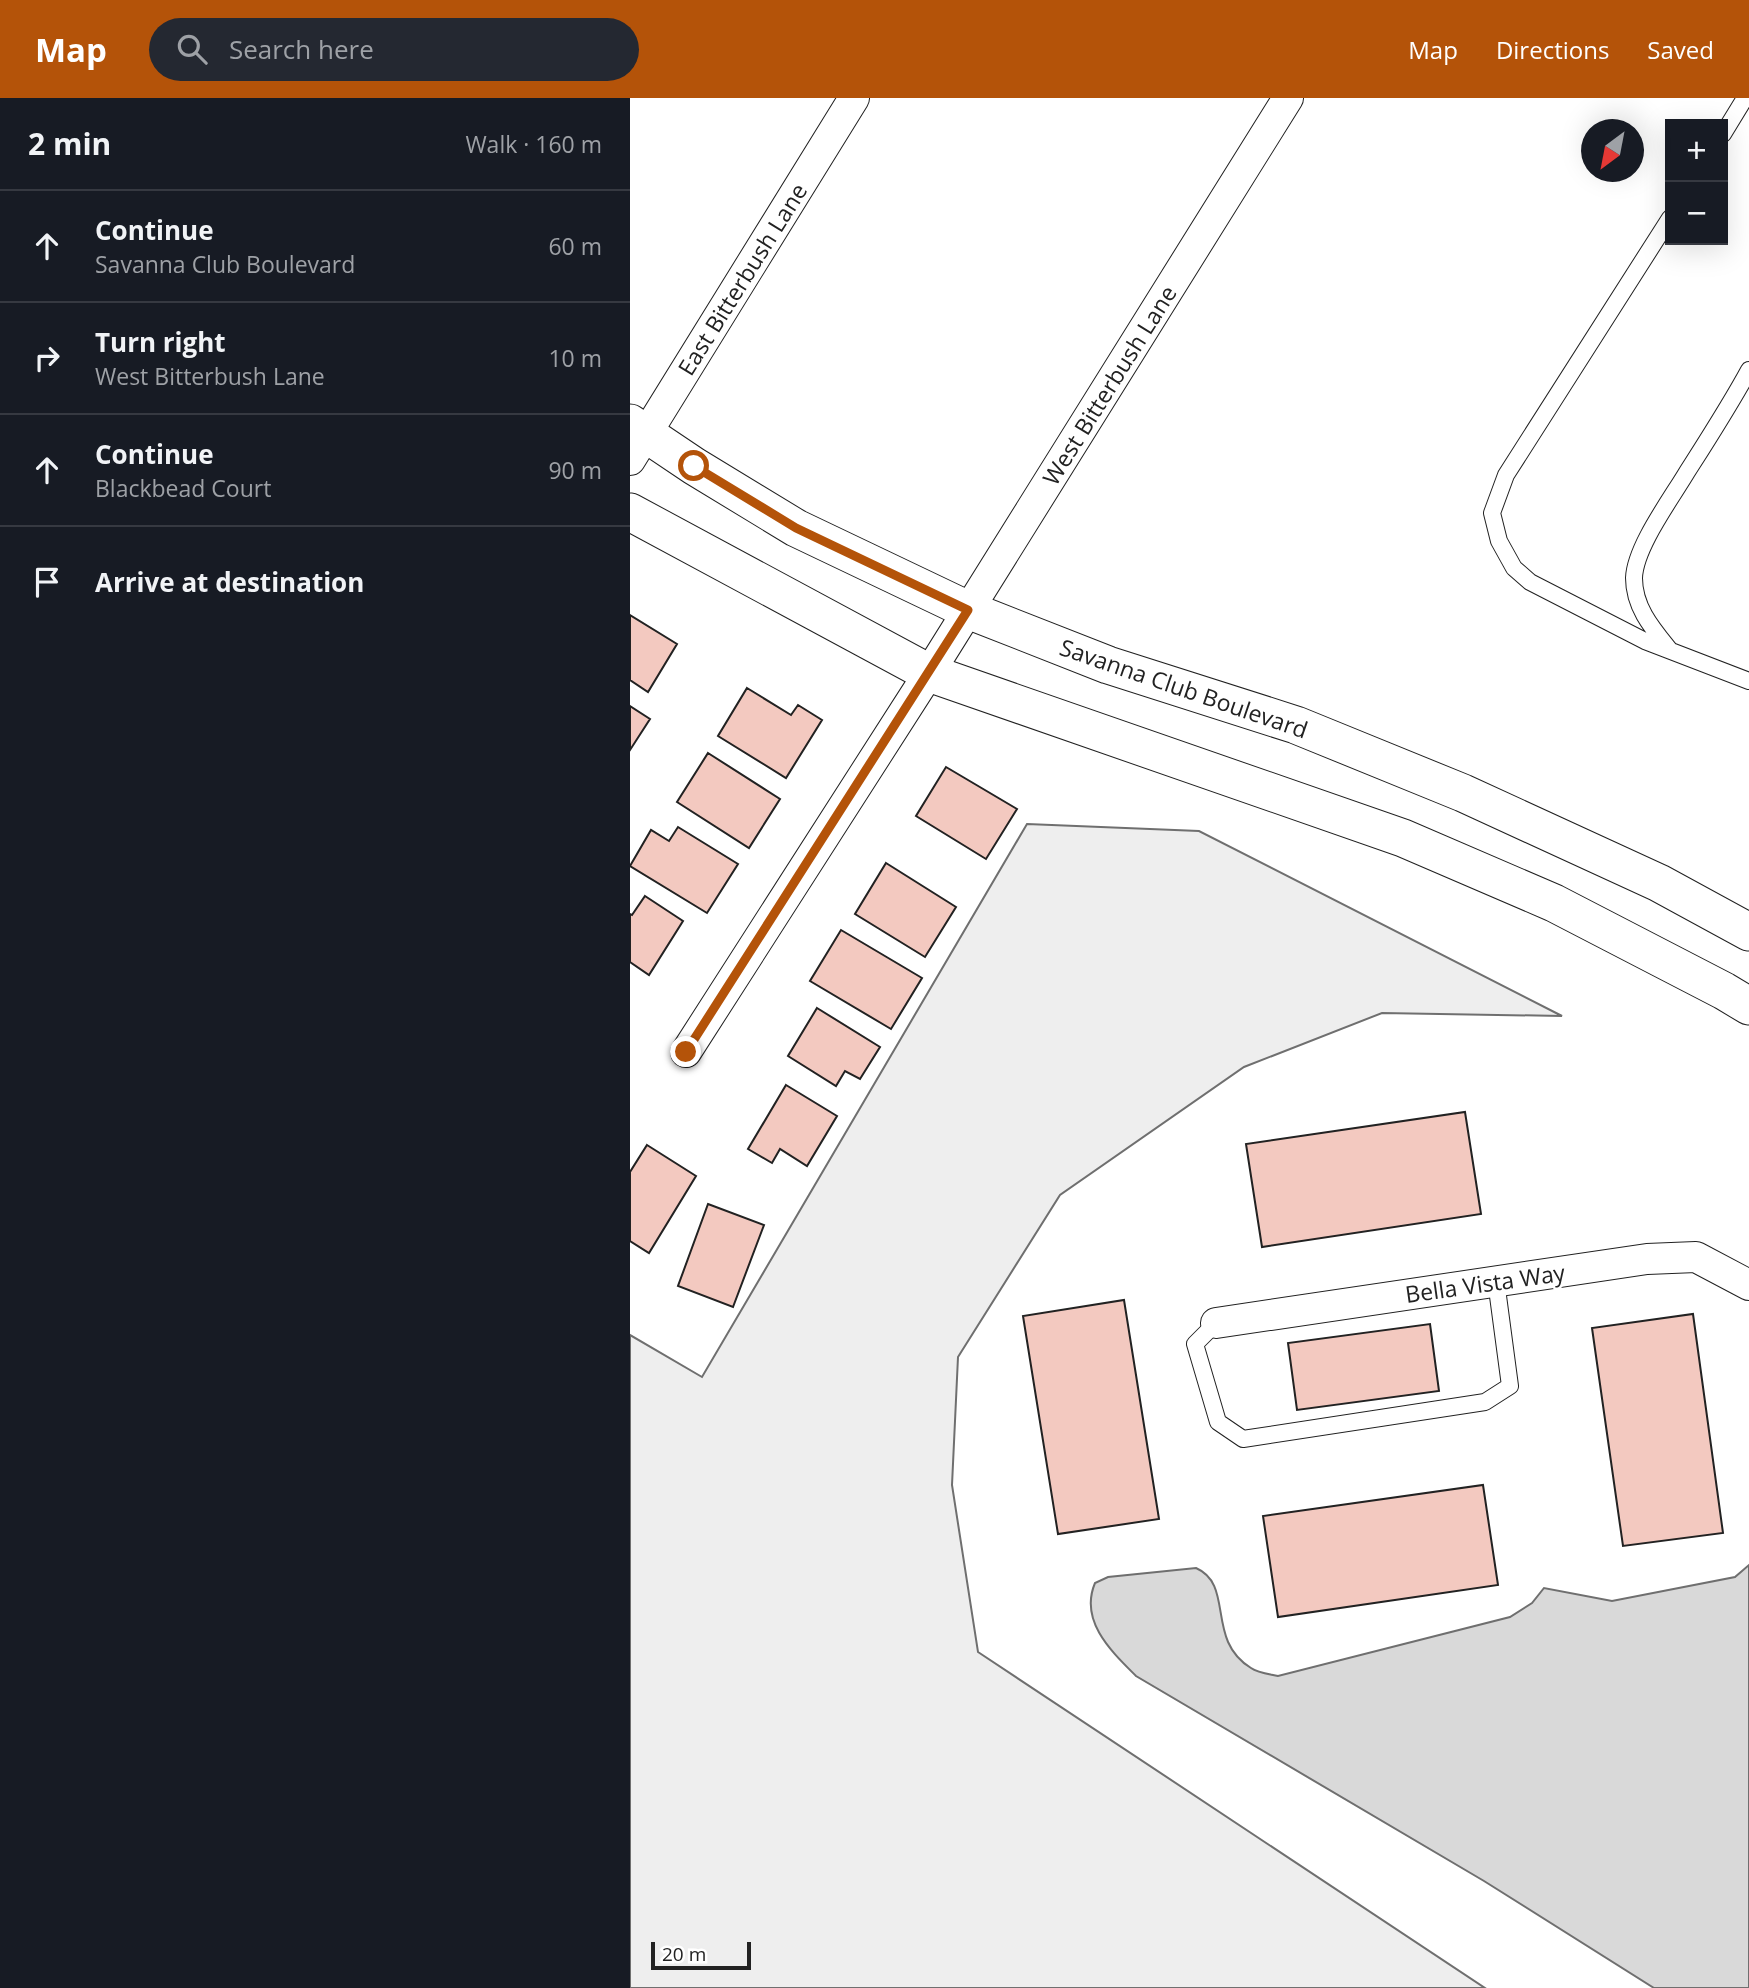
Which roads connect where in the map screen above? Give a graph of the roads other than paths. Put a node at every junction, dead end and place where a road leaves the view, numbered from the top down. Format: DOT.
graph roads {
  1 [pos="855,98"];
  2 [pos="1288,98"];
  3 [pos="1745,98"];
  4 [pos="1728,126"];
  5 [pos="1665,226"];
  6 [pos="1749,370"];
  7 [pos="635,439"];
  8 [pos="630,512"];
  9 [pos="968,610"];
  10 [pos="1671,652"];
  11 [pos="929,673"];
  12 [pos="1749,681"];
  13 [pos="1749,932"];
  14 [pos="1749,1006"];
  15 [pos="686,1052"];
  16 [pos="1496,1281"];
  17 [pos="1749,1285"];
  18 [pos="1216,1323"];
  1 -- 7 [label="street, East Bitterbush Lane"];
  2 -- 9 [label="street, West Bitterbush Lane"];
  3 -- 4 [label="lane"];
  5 -- 10 [label="lane"];
  6 -- 10 [label="lane"];
  7 -- 9 [label="street, Savanna Club Boulevard"];
  8 -- 11 [label="street"];
  9 -- 11 [label="street, West Bitterbush Lane"];
  9 -- 13 [label="street, Savanna Club Boulevard"];
  10 -- 12 [label="lane"];
  11 -- 14 [label="street"];
  11 -- 15 [label="street, West Bitterbush Lane"];
  16 -- 17 [label="street, Bella Vista Way"];
  16 -- 18 [label="street, Bella Vista Way"];
  16 -- 18 [label="lane"];
}
